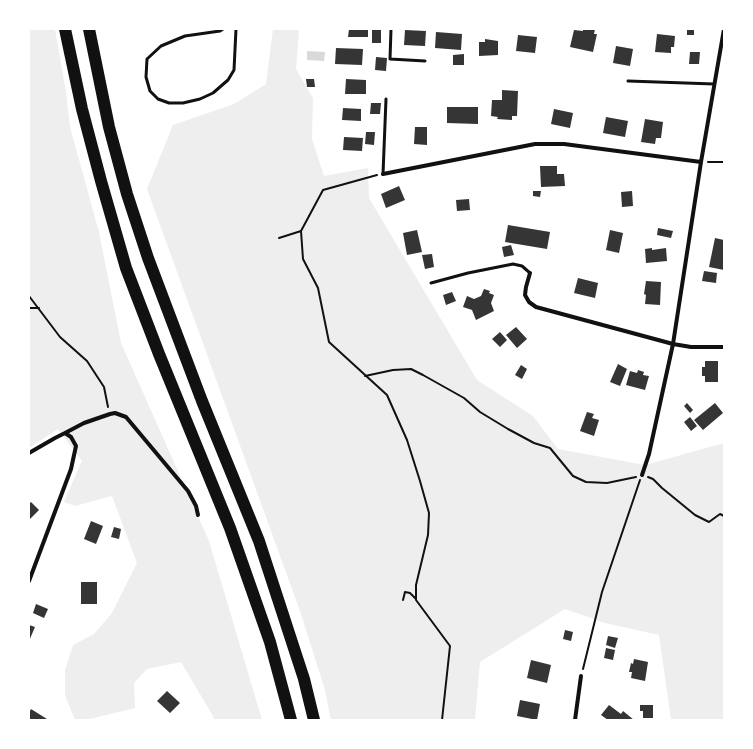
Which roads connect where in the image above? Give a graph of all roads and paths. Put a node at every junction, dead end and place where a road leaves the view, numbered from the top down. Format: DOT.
graph roads {
  1 [pos="65,29"];
  2 [pos="89,29"];
  3 [pos="223,29"];
  4 [pos="236,29"];
  5 [pos="391,29"];
  6 [pos="724,29"];
  7 [pos="425,61"];
  8 [pos="628,81"];
  9 [pos="714,84"];
  10 [pos="386,98"];
  11 [pos="701,162"];
  12 [pos="724,162"];
  13 [pos="383,174"];
  14 [pos="301,231"];
  15 [pos="279,238"];
  16 [pos="530,273"];
  17 [pos="431,283"];
  18 [pos="29,296"];
  19 [pos="29,308"];
  20 [pos="39,308"];
  21 [pos="673,344"];
  22 [pos="724,347"];
  23 [pos="365,376"];
  24 [pos="110,414"];
  25 [pos="66,433"];
  26 [pos="29,453"];
  27 [pos="642,475"];
  28 [pos="198,516"];
  29 [pos="724,516"];
  30 [pos="29,580"];
  31 [pos="403,600"];
  32 [pos="416,600"];
  33 [pos="581,676"];
  34 [pos="291,720"];
  35 [pos="314,720"];
  36 [pos="442,720"];
  37 [pos="575,720"];
  1 -- 34 [label="highway"];
  2 -- 35 [label="highway"];
  3 -- 4 [label="lane"];
  5 -- 7 [label="lane"];
  6 -- 9 [label="street"];
  8 -- 9 [label="lane"];
  9 -- 11 [label="street"];
  10 -- 13 [label="lane"];
  11 -- 12 [label="path"];
  11 -- 13 [label="street"];
  11 -- 21 [label="street"];
  13 -- 14 [label="path"];
  14 -- 15 [label="path"];
  14 -- 23 [label="path"];
  16 -- 17 [label="lane"];
  16 -- 21 [label="street"];
  18 -- 20 [label="path"];
  19 -- 20 [label="path"];
  20 -- 24 [label="path"];
  21 -- 22 [label="street"];
  21 -- 27 [label="street"];
  23 -- 27 [label="path"];
  23 -- 32 [label="path"];
  24 -- 25 [label="street"];
  24 -- 28 [label="street"];
  25 -- 26 [label="street"];
  25 -- 30 [label="street"];
  27 -- 29 [label="path"];
  27 -- 33 [label="path"];
  31 -- 32 [label="path"];
  32 -- 36 [label="path"];
  33 -- 37 [label="street"];
}
